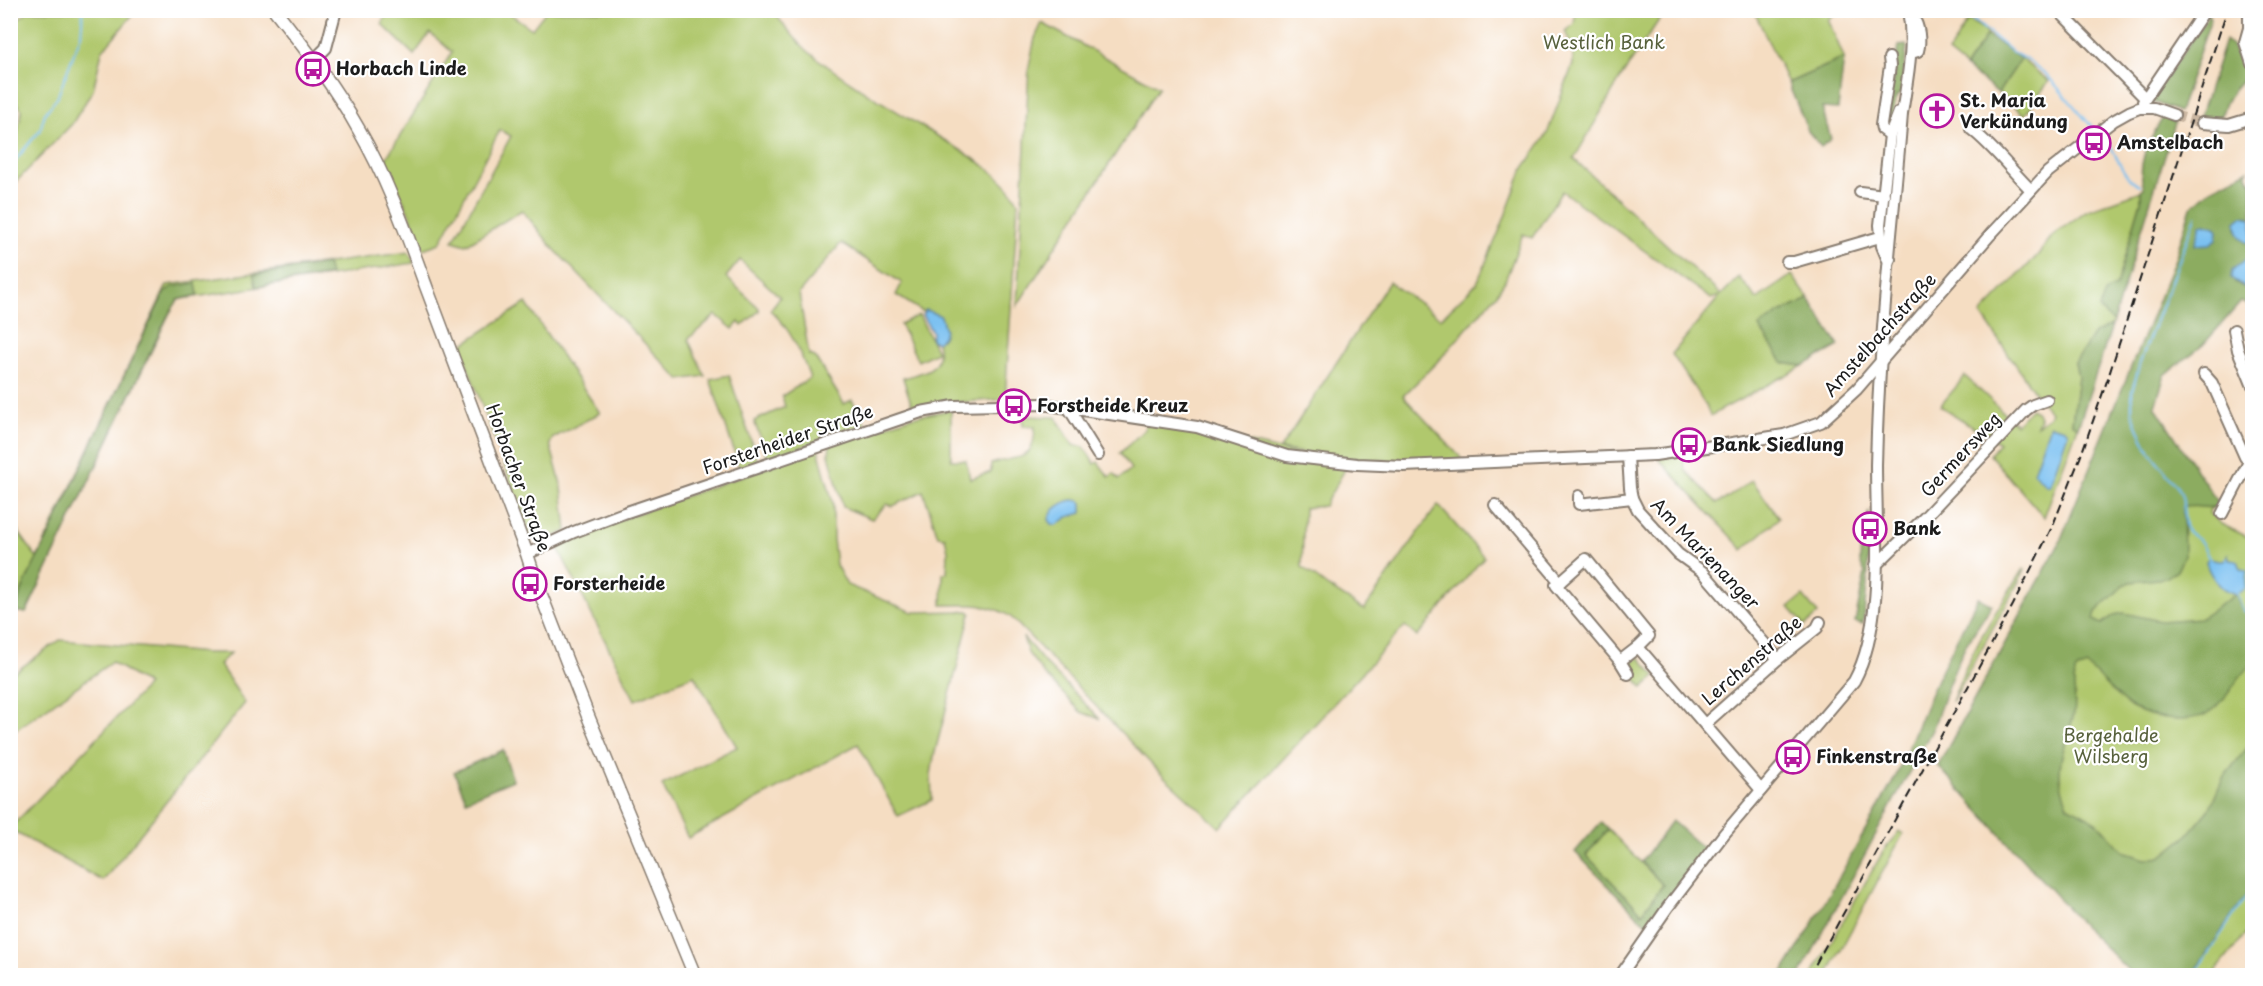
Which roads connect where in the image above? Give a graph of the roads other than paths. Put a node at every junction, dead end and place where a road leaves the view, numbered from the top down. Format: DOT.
graph roads {
  1 [pos="275,10"];
  2 [pos="336,10"];
  3 [pos="2058,10"];
  4 [pos="2205,10"];
  5 [pos="2249,10"];
  6 [pos="1909,13"];
  7 [pos="2251,26"];
  8 [pos="1889,58"];
  9 [pos="314,60"];
  10 [pos="2253,64"];
  11 [pos="2144,102"];
  12 [pos="1903,107"];
  13 [pos="2174,115"];
  14 [pos="2253,118"];
  15 [pos="2202,123"];
  16 [pos="1971,129"];
  17 [pos="1890,135"];
  18 [pos="2031,190"];
  19 [pos="1860,192"];
  20 [pos="1884,195"];
  21 [pos="1880,237"];
  22 [pos="1890,259"];
  23 [pos="1787,262"];
  24 [pos="2234,330"];
  25 [pos="1881,342"];
  26 [pos="1893,348"];
  27 [pos="1881,363"];
  28 [pos="2204,374"];
  29 [pos="2253,384"];
  30 [pos="2047,400"];
  31 [pos="1068,407"];
  32 [pos="1098,455"];
  33 [pos="1628,456"];
  34 [pos="2251,458"];
  35 [pos="1486,463"];
  36 [pos="1579,496"];
  37 [pos="1632,498"];
  38 [pos="1495,505"];
  39 [pos="2222,514"];
  40 [pos="527,554"];
  41 [pos="1876,565"];
  42 [pos="1560,582"];
  43 [pos="1820,622"];
  44 [pos="1638,646"];
  45 [pos="1778,659"];
  46 [pos="1620,661"];
  47 [pos="1628,674"];
  48 [pos="1705,724"];
  49 [pos="1761,790"];
  50 [pos="695,975"];
  51 [pos="1620,975"];
  1 -- 9 [label="main road, Horbacher Straße"];
  2 -- 9 [label="street"];
  3 -- 11 [label="street"];
  4 -- 11 [label="street"];
  5 -- 7 [label="street"];
  6 -- 12 [label="street"];
  7 -- 10 [label="street"];
  8 -- 17 [label="street"];
  9 -- 40 [label="main road, Horbacher Straße"];
  11 -- 13 [label="street"];
  11 -- 18 [label="street, Amstelbachstraße"];
  12 -- 17 [label="street"];
  12 -- 22 [label="street"];
  14 -- 15 [label="street"];
  16 -- 18 [label="street"];
  17 -- 20 [label="street"];
  18 -- 26 [label="street, Amstelbachstraße"];
  19 -- 20 [label="street"];
  20 -- 21 [label="street"];
  21 -- 22 [label="street"];
  21 -- 23 [label="street"];
  22 -- 25 [label="street"];
  24 -- 29 [label="street"];
  25 -- 26 [label="street"];
  25 -- 27 [label="street"];
  26 -- 27 [label="street, Amstelbachstraße"];
  27 -- 33 [label="street, Amstelbachstraße"];
  27 -- 41 [label="street"];
  28 -- 34 [label="street"];
  30 -- 41 [label="street, Germersweg"];
  31 -- 32 [label="street"];
  31 -- 35 [label="street, Forsterheider Straße"];
  31 -- 40 [label="street, Forsterheider Straße"];
  33 -- 35 [label="street, Amstelbachstraße"];
  33 -- 37 [label="street, Am Marienanger"];
  34 -- 39 [label="street"];
  36 -- 37 [label="street, Am Marienanger"];
  37 -- 45 [label="street, Am Marienanger"];
  38 -- 42 [label="street"];
  40 -- 50 [label="main road, Horbacher Straße"];
  41 -- 49 [label="street"];
  42 -- 44 [label="street"];
  42 -- 46 [label="street"];
  43 -- 45 [label="street, Lerchenstraße"];
  44 -- 46 [label="street"];
  44 -- 48 [label="street"];
  45 -- 48 [label="street, Lerchenstraße"];
  46 -- 47 [label="street"];
  48 -- 49 [label="street"];
  49 -- 51 [label="street"];
}
